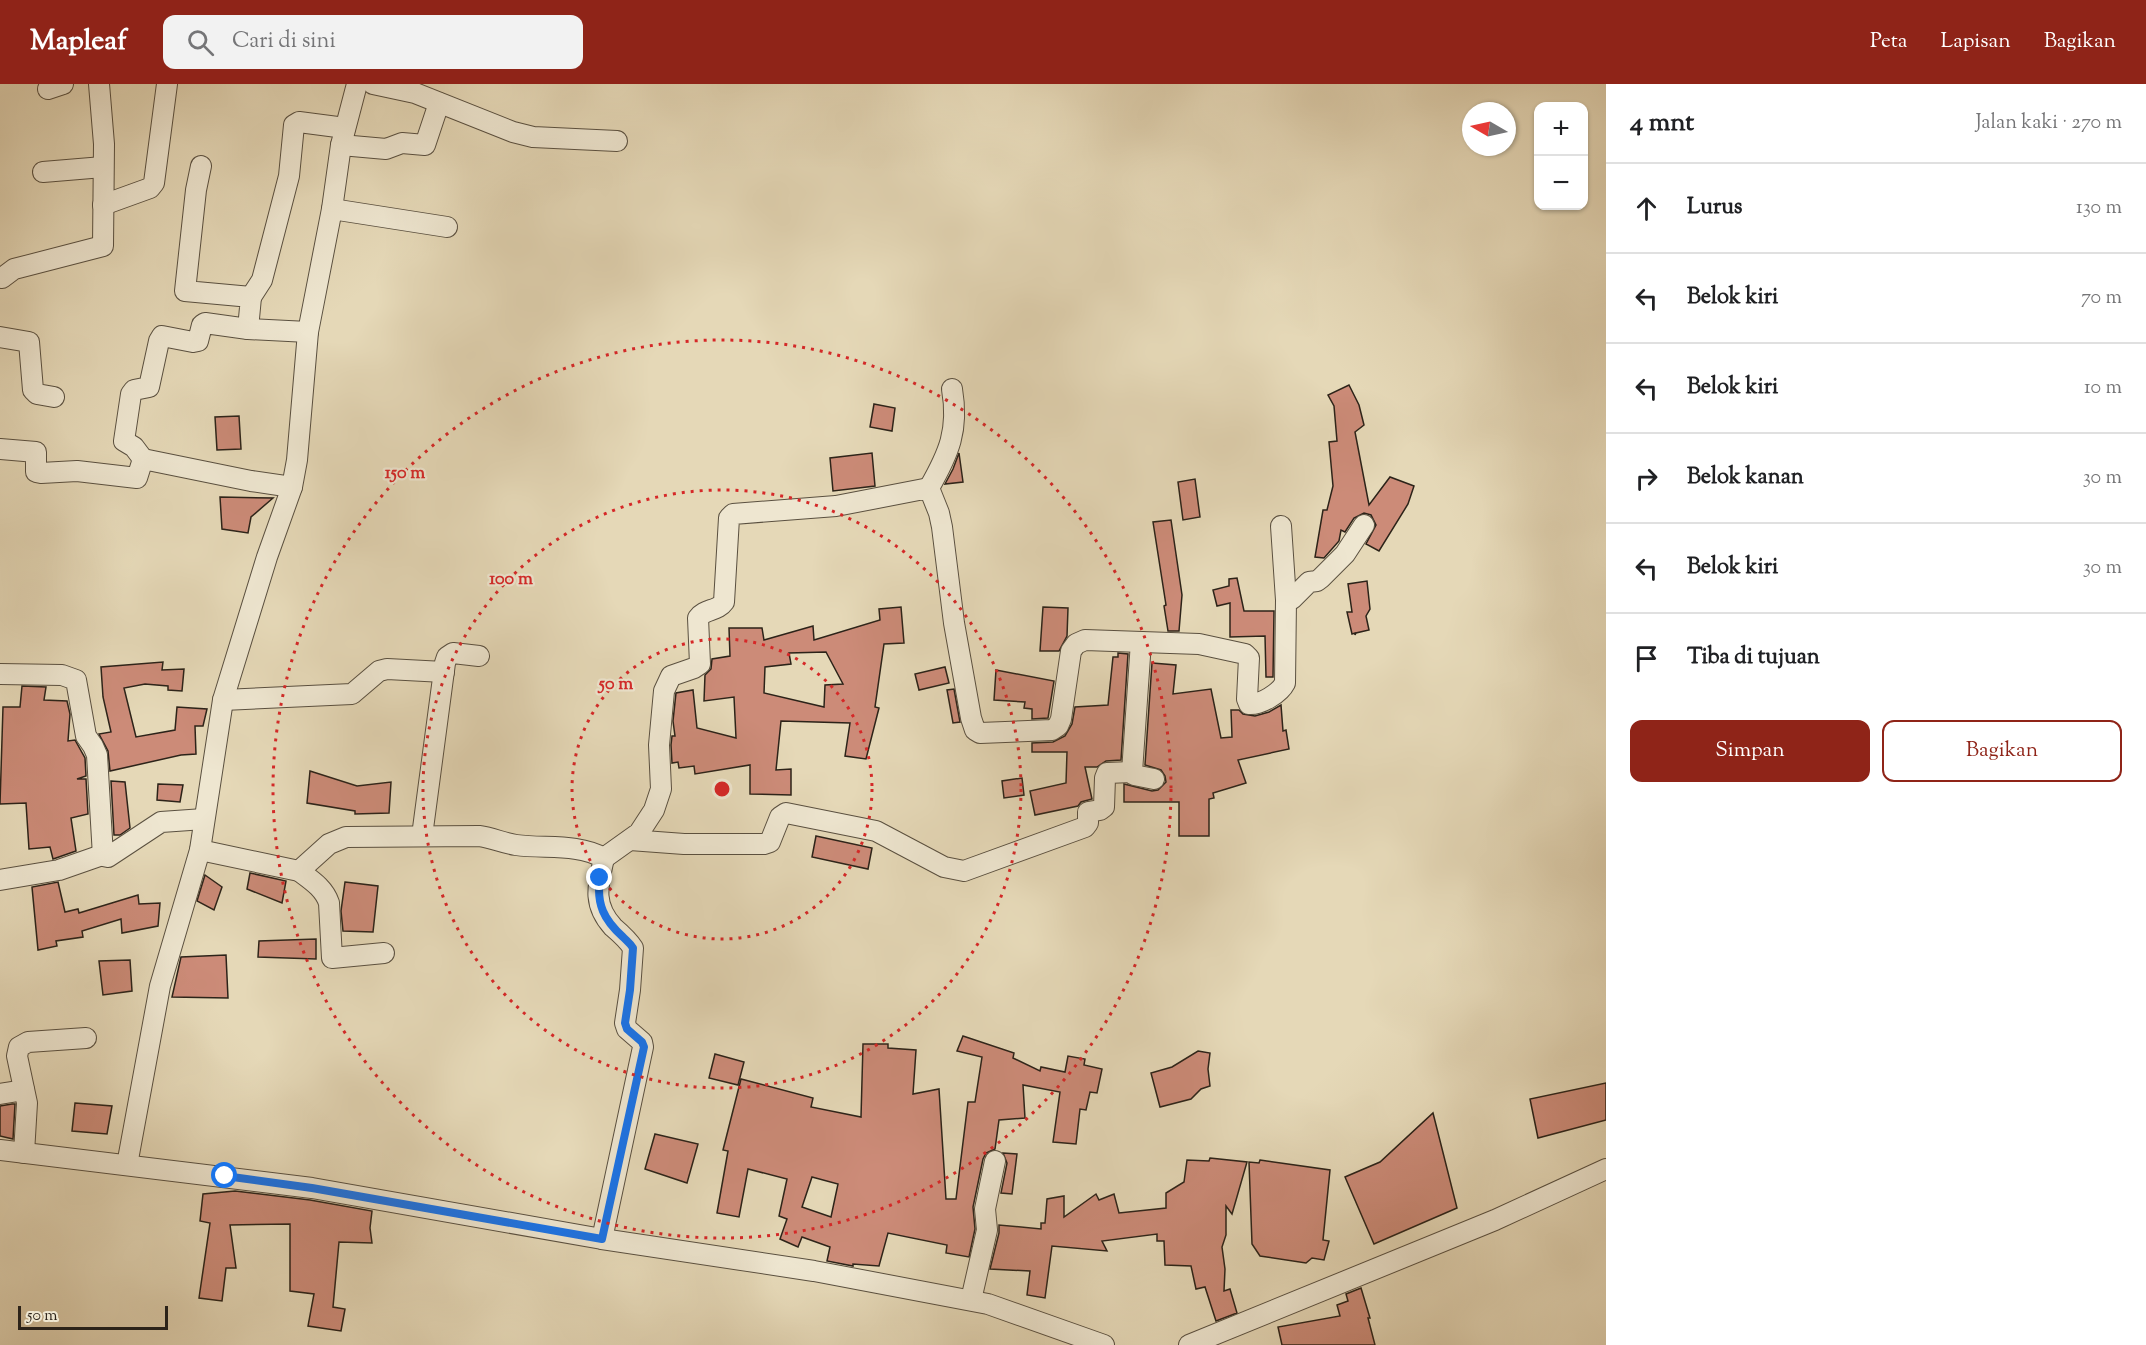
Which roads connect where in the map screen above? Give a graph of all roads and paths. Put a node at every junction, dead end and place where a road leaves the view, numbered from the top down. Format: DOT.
graph roads {
  1 [pos="99,84"];
  2 [pos="167,84"];
  3 [pos="357,84"];
  4 [pos="373,84"];
  5 [pos="439,103"];
  6 [pos="343,136"];
  7 [pos="617,141"];
  8 [pos="201,166"];
  9 [pos="103,167"];
  10 [pos="43,172"];
  11 [pos="103,205"];
  12 [pos="332,208"];
  13 [pos="447,227"];
  14 [pos="2,278"];
  15 [pos="250,297"];
  16 [pos="248,329"];
  17 [pos="308,332"];
  18 [pos="0,337"];
  19 [pos="952,389"];
  20 [pos="54,397"];
  21 [pos="0,449"];
  22 [pos="144,459"];
  23 [pos="292,487"];
  24 [pos="929,488"];
  25 [pos="1364,525"];
  26 [pos="1281,526"];
  27 [pos="1286,600"];
  28 [pos="1141,642"];
  29 [pos="479,656"];
  30 [pos="444,672"];
  31 [pos="0,674"];
  32 [pos="223,700"];
  33 [pos="1132,772"];
  34 [pos="1154,779"];
  35 [pos="204,819"];
  36 [pos="422,836"];
  37 [pos="630,840"];
  38 [pos="200,850"];
  39 [pos="102,855"];
  40 [pos="604,858"];
  41 [pos="299,871"];
  42 [pos="0,880"];
  43 [pos="384,953"];
  44 [pos="86,1038"];
  45 [pos="24,1090"];
  46 [pos="0,1094"];
  47 [pos="0,1150"];
  48 [pos="24,1153"];
  49 [pos="995,1161"];
  50 [pos="127,1166"];
  51 [pos="1606,1171"];
  52 [pos="602,1239"];
  53 [pos="972,1300"];
  54 [pos="1104,1345"];
  55 [pos="1189,1345"];
  1 -- 9 [label="street"];
  2 -- 11 [label="street"];
  3 -- 6 [label="street"];
  4 -- 5 [label="street"];
  5 -- 6 [label="street"];
  5 -- 7 [label="street"];
  6 -- 12 [label="street"];
  6 -- 15 [label="street"];
  8 -- 15 [label="street"];
  9 -- 10 [label="street"];
  9 -- 11 [label="street"];
  11 -- 14 [label="street"];
  12 -- 13 [label="street"];
  12 -- 17 [label="street"];
  15 -- 16 [label="street"];
  16 -- 17 [label="street"];
  16 -- 22 [label="street"];
  17 -- 23 [label="street"];
  18 -- 20 [label="street"];
  19 -- 24 [label="street"];
  21 -- 22 [label="street"];
  22 -- 23 [label="street"];
  23 -- 32 [label="street"];
  24 -- 28 [label="street"];
  24 -- 37 [label="street"];
  25 -- 27 [label="street"];
  26 -- 27 [label="street"];
  27 -- 28 [label="street"];
  28 -- 33 [label="street"];
  29 -- 30 [label="street"];
  30 -- 32 [label="street"];
  30 -- 36 [label="street"];
  31 -- 39 [label="street"];
  32 -- 35 [label="street"];
  33 -- 34 [label="street"];
  33 -- 37 [label="street"];
  35 -- 38 [label="street"];
  35 -- 39 [label="street"];
  36 -- 40 [label="street"];
  36 -- 41 [label="street"];
  37 -- 40 [label="street"];
  38 -- 41 [label="street"];
  38 -- 50 [label="street"];
  39 -- 42 [label="street"];
  40 -- 52 [label="street"];
  41 -- 43 [label="street"];
  44 -- 45 [label="street"];
  45 -- 46 [label="street"];
  45 -- 48 [label="street"];
  47 -- 48 [label="street"];
  48 -- 50 [label="street"];
  49 -- 53 [label="street"];
  50 -- 52 [label="street"];
  51 -- 55 [label="street"];
  52 -- 53 [label="street"];
  53 -- 54 [label="street"];
}
